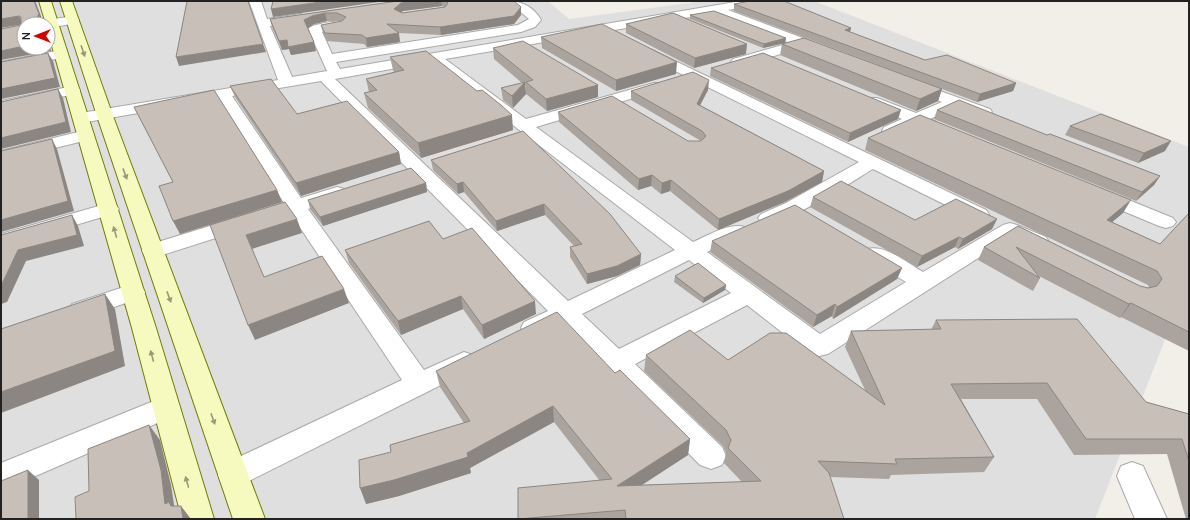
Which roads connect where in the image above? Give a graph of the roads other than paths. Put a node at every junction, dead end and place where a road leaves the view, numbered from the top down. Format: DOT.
graph roads {
  1 [pos="45,1"];
  2 [pos="255,1"];
  3 [pos="513,1"];
  4 [pos="761,1"];
  5 [pos="715,9"];
  6 [pos="316,16"];
  7 [pos="672,16"];
  8 [pos="60,17"];
  9 [pos="366,22"];
  10 [pos="263,23"];
  11 [pos="693,26"];
  12 [pos="603,28"];
  13 [pos="521,43"];
  14 [pos="742,46"];
  15 [pos="61,54"];
  16 [pos="541,55"];
  17 [pos="763,55"];
  18 [pos="434,58"];
  19 [pos="784,64"];
  20 [pos="1,66"];
  21 [pos="329,70"];
  22 [pos="682,79"];
  23 [pos="897,79"];
  24 [pos="287,83"];
  25 [pos="593,87"];
  26 [pos="72,90"];
  27 [pos="223,94"];
  28 [pos="858,95"];
  29 [pos="613,99"];
  30 [pos="956,101"];
  31 [pos="1,106"];
  32 [pos="633,111"];
  33 [pos="104,115"];
  34 [pos="1000,118"];
  35 [pos="916,119"];
  36 [pos="84,127"];
  37 [pos="522,131"];
  38 [pos="945,131"];
  39 [pos="875,138"];
  40 [pos="1,156"];
  41 [pos="438,160"];
  42 [pos="873,162"];
  43 [pos="417,167"];
  44 [pos="394,174"];
  45 [pos="356,186"];
  46 [pos="1085,189"];
  47 [pos="296,206"];
  48 [pos="793,207"];
  49 [pos="109,209"];
  50 [pos="813,219"];
  51 [pos="1166,222"];
  52 [pos="1010,229"];
  53 [pos="1,241"];
  54 [pos="855,243"];
  55 [pos="1053,250"];
  56 [pos="153,251"];
  57 [pos="690,251"];
  58 [pos="924,282"];
  59 [pos="133,292"];
  60 [pos="749,294"];
  61 [pos="565,312"];
  62 [pos="60,317"];
  63 [pos="616,362"];
  64 [pos="419,384"];
  65 [pos="166,407"];
  66 [pos="711,456"];
  67 [pos="233,475"];
  68 [pos="1132,476"];
  69 [pos="1,477"];
  70 [pos="198,519"];
  71 [pos="249,519"];
  72 [pos="1151,519"];
  1 -- 8 [label="main road"];
  2 -- 10 [label="street"];
  3 -- 21 [label="street"];
  4 -- 5 [label="street"];
  5 -- 7 [label="street"];
  5 -- 17 [label="street"];
  6 -- 10 [label="street"];
  7 -- 11 [label="street"];
  7 -- 12 [label="street"];
  8 -- 15 [label="main road"];
  8 -- 33 [label="main road, one-way"];
  9 -- 21 [label="street"];
  10 -- 24 [label="street"];
  12 -- 13 [label="street"];
  12 -- 22 [label="street"];
  13 -- 16 [label="street"];
  13 -- 18 [label="street"];
  14 -- 17 [label="street"];
  15 -- 20 [label="street"];
  15 -- 26 [label="main road"];
  17 -- 19 [label="street"];
  17 -- 22 [label="street"];
  18 -- 21 [label="street"];
  18 -- 37 [label="street"];
  21 -- 24 [label="street"];
  21 -- 43 [label="street"];
  22 -- 29 [label="street"];
  22 -- 42 [label="street"];
  23 -- 30 [label="street"];
  24 -- 27 [label="street"];
  25 -- 29 [label="street"];
  26 -- 31 [label="street"];
  26 -- 36 [label="main road"];
  27 -- 33 [label="street"];
  27 -- 47 [label="street"];
  28 -- 35 [label="street"];
  29 -- 32 [label="street"];
  29 -- 37 [label="street"];
  30 -- 34 [label="street"];
  30 -- 35 [label="street"];
  33 -- 36 [label="street"];
  33 -- 56 [label="main road, one-way"];
  35 -- 38 [label="street"];
  35 -- 39 [label="street"];
  36 -- 40 [label="street"];
  36 -- 49 [label="main road"];
  37 -- 57 [label="street"];
  41 -- 43 [label="street"];
  42 -- 48 [label="street"];
  42 -- 52 [label="street"];
  43 -- 44 [label="street"];
  43 -- 61 [label="street"];
  45 -- 47 [label="street"];
  46 -- 51 [label="street"];
  47 -- 56 [label="street"];
  47 -- 64 [label="street"];
  48 -- 50 [label="street"];
  48 -- 57 [label="street"];
  49 -- 53 [label="street"];
  59 -- 49 [label="main road, one-way"];
  52 -- 55 [label="street"];
  52 -- 58 [label="street"];
  54 -- 58 [label="street"];
  56 -- 67 [label="main road, one-way"];
  57 -- 60 [label="street"];
  57 -- 61 [label="street"];
  58 -- 60 [label="street"];
  59 -- 62 [label="street"];
  65 -- 59 [label="main road, one-way"];
  60 -- 63 [label="street"];
  61 -- 63 [label="street"];
  61 -- 64 [label="street"];
  63 -- 66 [label="street"];
  64 -- 67 [label="street"];
  65 -- 69 [label="street"];
  70 -- 65 [label="main road, one-way"];
  67 -- 71 [label="main road"];
  68 -- 72 [label="street"];
}
